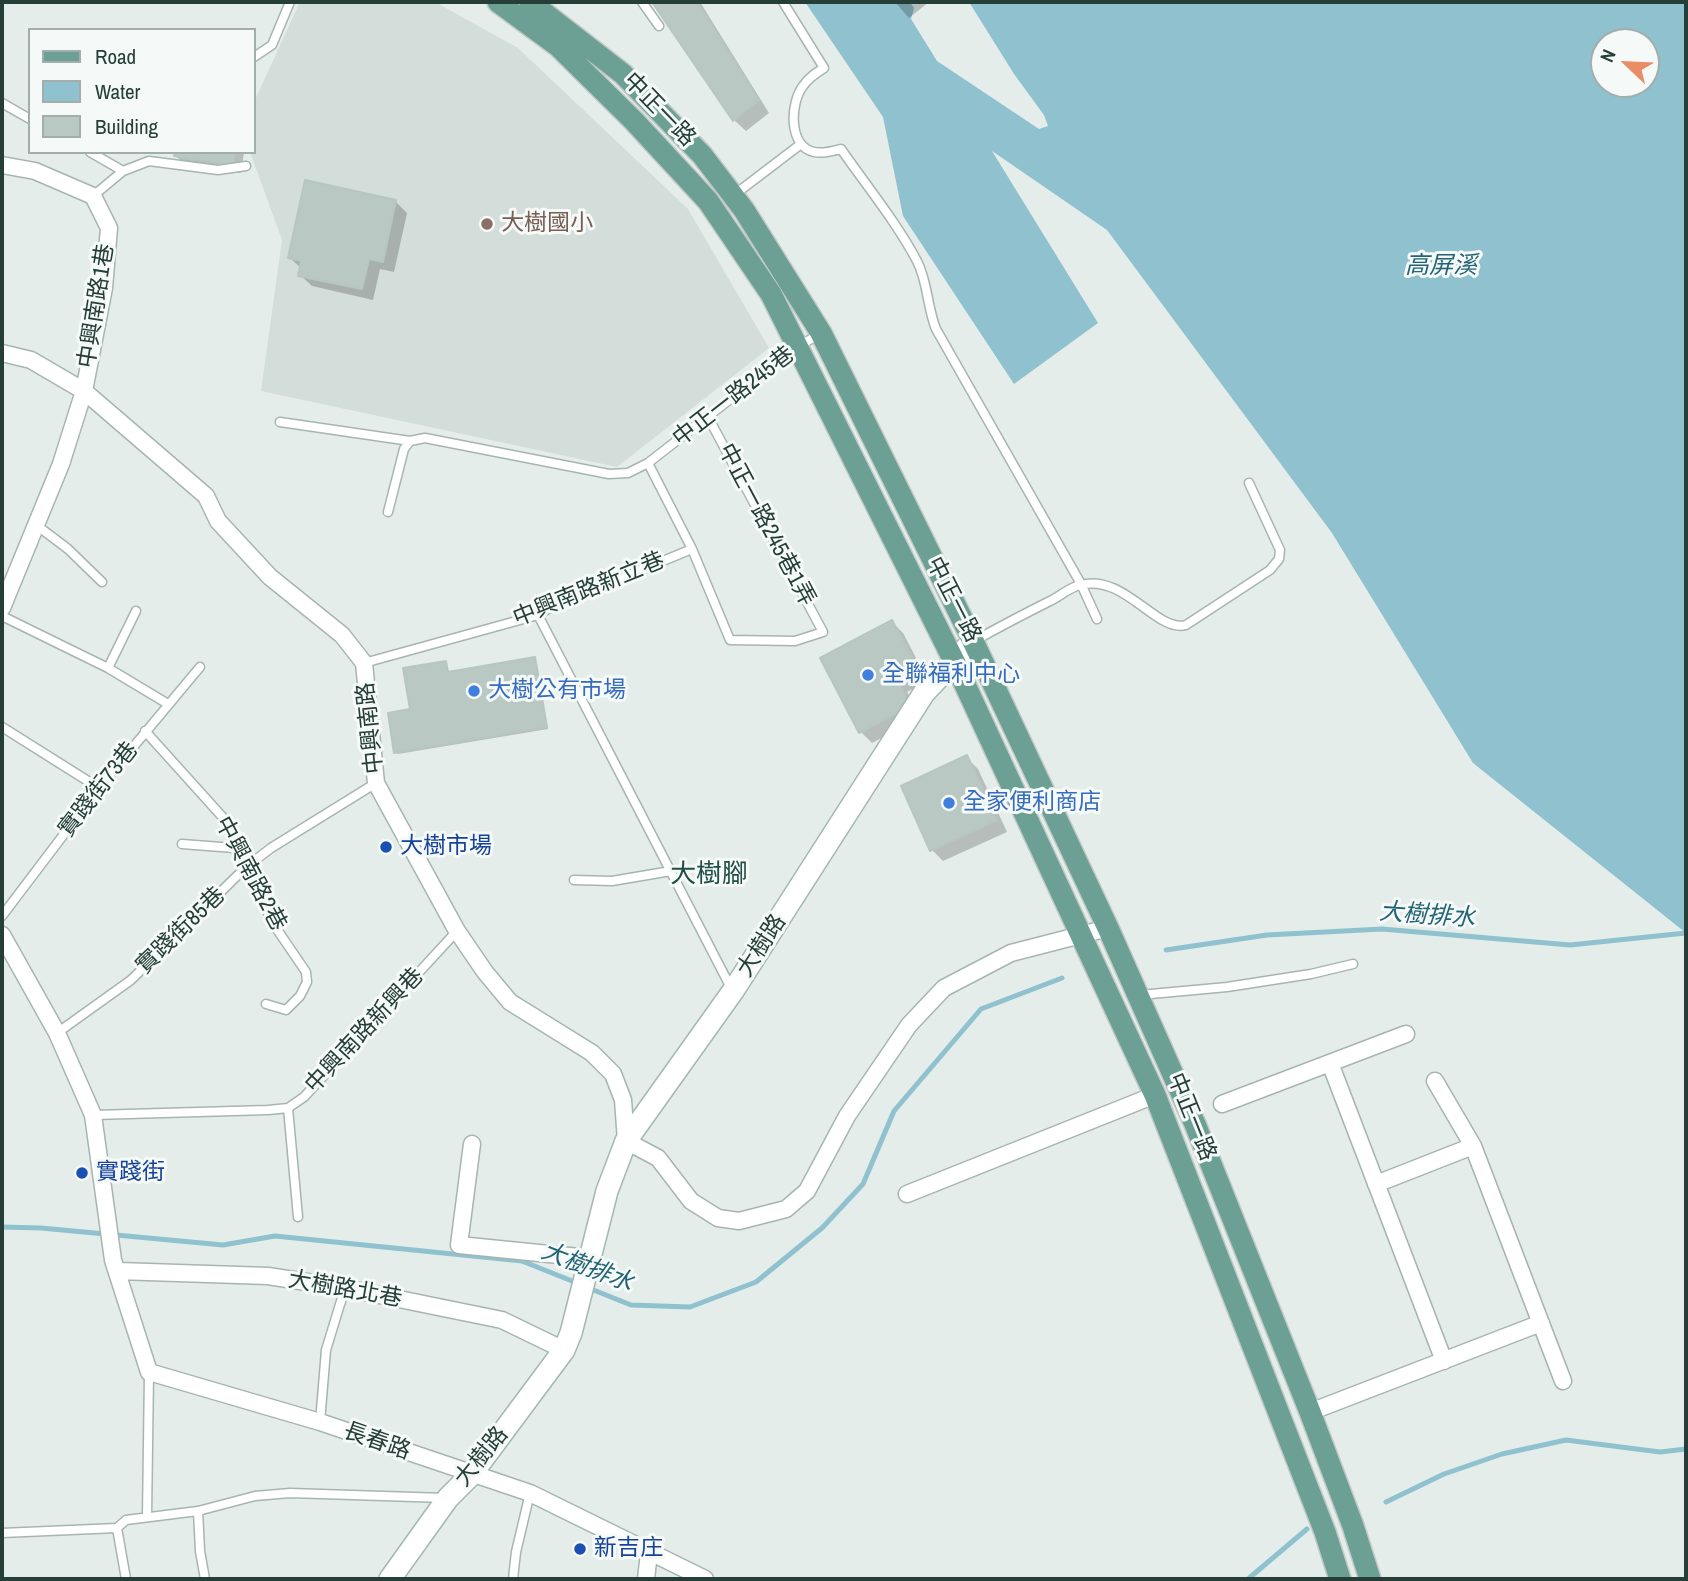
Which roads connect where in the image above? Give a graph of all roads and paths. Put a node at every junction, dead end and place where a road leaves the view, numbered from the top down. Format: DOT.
graph roads {
  1 [pos="290,2"];
  2 [pos="498,2"];
  3 [pos="530,2"];
  4 [pos="642,2"];
  5 [pos="783,2"];
  6 [pos="659,26"];
  7 [pos="256,56"];
  8 [pos="2,103"];
  9 [pos="28,118"];
  10 [pos="801,144"];
  11 [pos="93,154"];
  12 [pos="150,157"];
  13 [pos="2,164"];
  14 [pos="246,166"];
  15 [pos="123,171"];
  16 [pos="733,196"];
  17 [pos="93,197"];
  18 [pos="821,333"];
  19 [pos="796,348"];
  20 [pos="2,353"];
  21 [pos="84,391"];
  22 [pos="708,417"];
  23 [pos="280,422"];
  24 [pos="410,441"];
  25 [pos="648,463"];
  26 [pos="1248,483"];
  27 [pos="388,512"];
  28 [pos="34,524"];
  29 [pos="692,550"];
  30 [pos="102,582"];
  31 [pos="1081,584"];
  32 [pos="2,608"];
  33 [pos="136,611"];
  34 [pos="538,615"];
  35 [pos="2,616"];
  36 [pos="1097,619"];
  37 [pos="973,641"];
  38 [pos="954,661"];
  39 [pos="364,663"];
  40 [pos="200,667"];
  41 [pos="108,668"];
  42 [pos="168,704"];
  43 [pos="2,727"];
  44 [pos="145,731"];
  45 [pos="376,783"];
  46 [pos="99,788"];
  47 [pos="182,844"];
  48 [pos="234,848"];
  49 [pos="245,868"];
  50 [pos="671,871"];
  51 [pos="574,880"];
  52 [pos="2,916"];
  53 [pos="1108,929"];
  54 [pos="457,931"];
  55 [pos="2,935"];
  56 [pos="1081,936"];
  57 [pos="1353,964"];
  58 [pos="733,991"];
  59 [pos="1137,996"];
  60 [pos="266,1004"];
  61 [pos="57,1033"];
  62 [pos="1406,1034"];
  63 [pos="1330,1063"];
  64 [pos="1435,1081"];
  65 [pos="1155,1095"];
  66 [pos="1222,1104"];
  67 [pos="288,1108"];
  68 [pos="93,1115"];
  69 [pos="626,1141"];
  70 [pos="472,1144"];
  71 [pos="1473,1146"];
  72 [pos="1377,1184"];
  73 [pos="907,1194"];
  74 [pos="298,1217"];
  75 [pos="587,1263"];
  76 [pos="116,1266"];
  77 [pos="345,1288"];
  78 [pos="1541,1323"];
  79 [pos="567,1341"];
  80 [pos="1444,1361"];
  81 [pos="149,1372"];
  82 [pos="1563,1381"];
  83 [pos="1310,1412"];
  84 [pos="320,1422"];
  85 [pos="471,1475"];
  86 [pos="530,1493"];
  87 [pos="448,1498"];
  88 [pos="198,1511"];
  89 [pos="148,1517"];
  90 [pos="117,1528"];
  91 [pos="2,1533"];
  92 [pos="649,1553"];
  93 [pos="126,1579"];
  94 [pos="205,1579"];
  95 [pos="390,1579"];
  96 [pos="513,1579"];
  97 [pos="646,1579"];
  98 [pos="705,1579"];
  99 [pos="1340,1579"];
  100 [pos="1370,1579"];
  1 -- 7 [label="lane"];
  2 -- 19 [label="main road, 中正一路"];
  3 -- 16 [label="main road, 中正一路"];
  4 -- 6 [label="lane"];
  5 -- 10 [label="lane"];
  8 -- 9 [label="lane"];
  10 -- 16 [label="lane"];
  10 -- 31 [label="lane"];
  11 -- 15 [label="lane"];
  12 -- 14 [label="lane"];
  12 -- 15 [label="lane"];
  13 -- 17 [label="street"];
  15 -- 17 [label="lane"];
  16 -- 18 [label="main road, 中正一路"];
  17 -- 21 [label="street, 中興南路1巷"];
  18 -- 19 [label="lane, 中正一路245巷"];
  18 -- 37 [label="main road, 中正一路"];
  19 -- 22 [label="lane, 中正一路245巷"];
  19 -- 38 [label="main road, 中正一路"];
  20 -- 21 [label="street, 中興南路"];
  21 -- 28 [label="street"];
  21 -- 39 [label="street, 中興南路"];
  22 -- 25 [label="lane, 中正一路245巷"];
  22 -- 29 [label="lane, 中正一路245巷1弄"];
  23 -- 24 [label="lane, 中正一路245巷"];
  24 -- 25 [label="lane, 中正一路245巷"];
  24 -- 27 [label="lane"];
  25 -- 29 [label="lane"];
  26 -- 31 [label="lane"];
  28 -- 30 [label="lane"];
  28 -- 32 [label="street"];
  29 -- 34 [label="lane, 中興南路新立巷"];
  31 -- 36 [label="lane"];
  31 -- 37 [label="lane"];
  33 -- 41 [label="lane"];
  34 -- 39 [label="lane, 中興南路新立巷"];
  34 -- 50 [label="lane"];
  35 -- 41 [label="lane"];
  37 -- 38 [label="street, 大樹路"];
  37 -- 53 [label="main road, 中正一路"];
  38 -- 56 [label="main road, 中正一路"];
  38 -- 58 [label="street, 大樹路"];
  39 -- 45 [label="street, 中興南路"];
  40 -- 42 [label="lane, 實踐街73巷"];
  41 -- 42 [label="lane"];
  42 -- 44 [label="lane, 實踐街73巷"];
  43 -- 46 [label="lane"];
  44 -- 46 [label="lane, 實踐街73巷"];
  44 -- 48 [label="lane, 中興南路2巷"];
  45 -- 49 [label="lane, 實踐街85巷"];
  45 -- 54 [label="street, 中興南路"];
  46 -- 52 [label="lane, 實踐街73巷"];
  47 -- 48 [label="lane"];
  48 -- 49 [label="lane, 中興南路2巷"];
  49 -- 60 [label="lane, 中興南路2巷"];
  49 -- 61 [label="lane, 實踐街85巷"];
  50 -- 51 [label="lane"];
  50 -- 58 [label="lane"];
  53 -- 56 [label="street"];
  53 -- 59 [label="main road, 中正一路"];
  54 -- 67 [label="lane, 中興南路新興巷"];
  54 -- 69 [label="street, 中興南路"];
  55 -- 61 [label="street"];
  56 -- 65 [label="main road, 中正一路"];
  56 -- 69 [label="street"];
  57 -- 59 [label="lane"];
  58 -- 69 [label="street, 大樹路"];
  59 -- 83 [label="main road, 中正一路"];
  61 -- 68 [label="street"];
  62 -- 63 [label="street"];
  63 -- 66 [label="street"];
  63 -- 72 [label="street"];
  64 -- 71 [label="street"];
  65 -- 73 [label="street"];
  65 -- 99 [label="main road, 中正一路"];
  67 -- 68 [label="lane, 中興南路新興巷"];
  67 -- 74 [label="lane"];
  68 -- 76 [label="street"];
  69 -- 75 [label="street, 大樹路"];
  70 -- 75 [label="street"];
  71 -- 72 [label="street"];
  71 -- 78 [label="street"];
  72 -- 80 [label="street"];
  75 -- 79 [label="street, 大樹路"];
  76 -- 77 [label="street, 大樹路北巷"];
  76 -- 81 [label="street"];
  77 -- 79 [label="street, 大樹路北巷"];
  77 -- 84 [label="lane"];
  78 -- 80 [label="street"];
  78 -- 82 [label="street"];
  79 -- 85 [label="street, 大樹路"];
  80 -- 83 [label="street"];
  81 -- 84 [label="street, 長春路"];
  81 -- 89 [label="lane"];
  83 -- 100 [label="main road, 中正一路"];
  84 -- 85 [label="street, 長春路"];
  85 -- 86 [label="street, 長春路"];
  85 -- 87 [label="street, 大樹路"];
  86 -- 92 [label="street, 長春路"];
  86 -- 96 [label="lane"];
  87 -- 88 [label="lane"];
  87 -- 95 [label="street, 大樹路"];
  88 -- 89 [label="lane"];
  88 -- 94 [label="lane"];
  89 -- 90 [label="lane"];
  90 -- 91 [label="lane"];
  90 -- 93 [label="lane"];
  92 -- 97 [label="street"];
  92 -- 98 [label="street, 長春路"];
}
